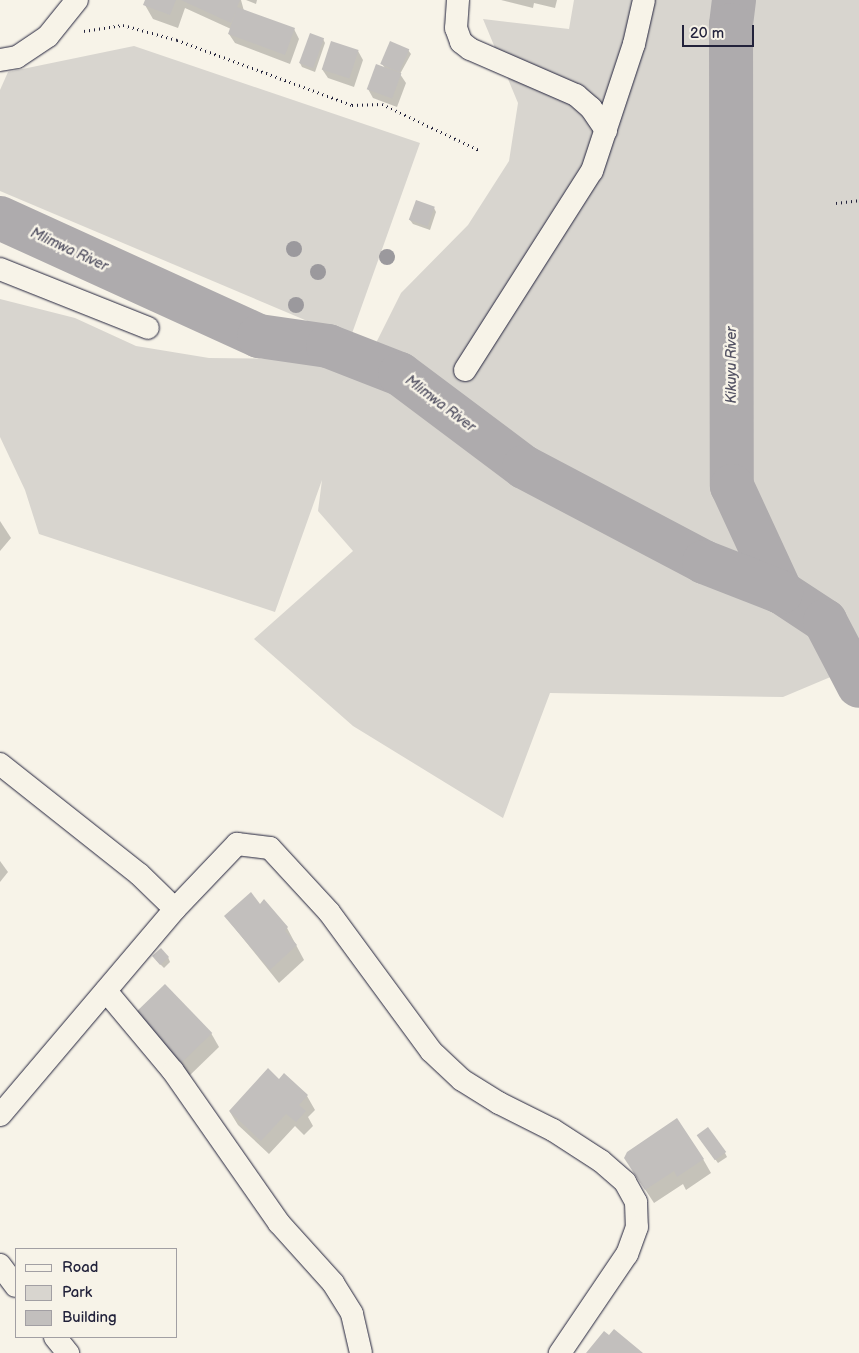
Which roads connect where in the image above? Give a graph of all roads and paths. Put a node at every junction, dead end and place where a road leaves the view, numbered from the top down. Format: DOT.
graph roads {
  1 [pos="77,0"];
  2 [pos="458,0"];
  3 [pos="644,0"];
  4 [pos="48,36"];
  5 [pos="0,60"];
  6 [pos="606,130"];
  7 [pos="479,150"];
  8 [pos="859,200"];
  9 [pos="836,203"];
  10 [pos="0,269"];
  11 [pos="148,328"];
  12 [pos="465,370"];
  13 [pos="0,764"];
  14 [pos="175,909"];
  15 [pos="106,991"];
  16 [pos="0,1115"];
  17 [pos="0,1265"];
  18 [pos="15,1285"];
  19 [pos="56,1338"];
  20 [pos="68,1353"];
  21 [pos="361,1353"];
  22 [pos="560,1353"];
  1 -- 4 [label="street"];
  2 -- 6 [label="street"];
  3 -- 6 [label="street"];
  4 -- 5 [label="street"];
  4 -- 7 [label="path"];
  6 -- 12 [label="street"];
  8 -- 9 [label="path"];
  10 -- 11 [label="street"];
  13 -- 14 [label="street"];
  14 -- 15 [label="street"];
  14 -- 22 [label="street"];
  15 -- 16 [label="street"];
  15 -- 21 [label="street"];
  17 -- 18 [label="street"];
  19 -- 20 [label="street"];
}
